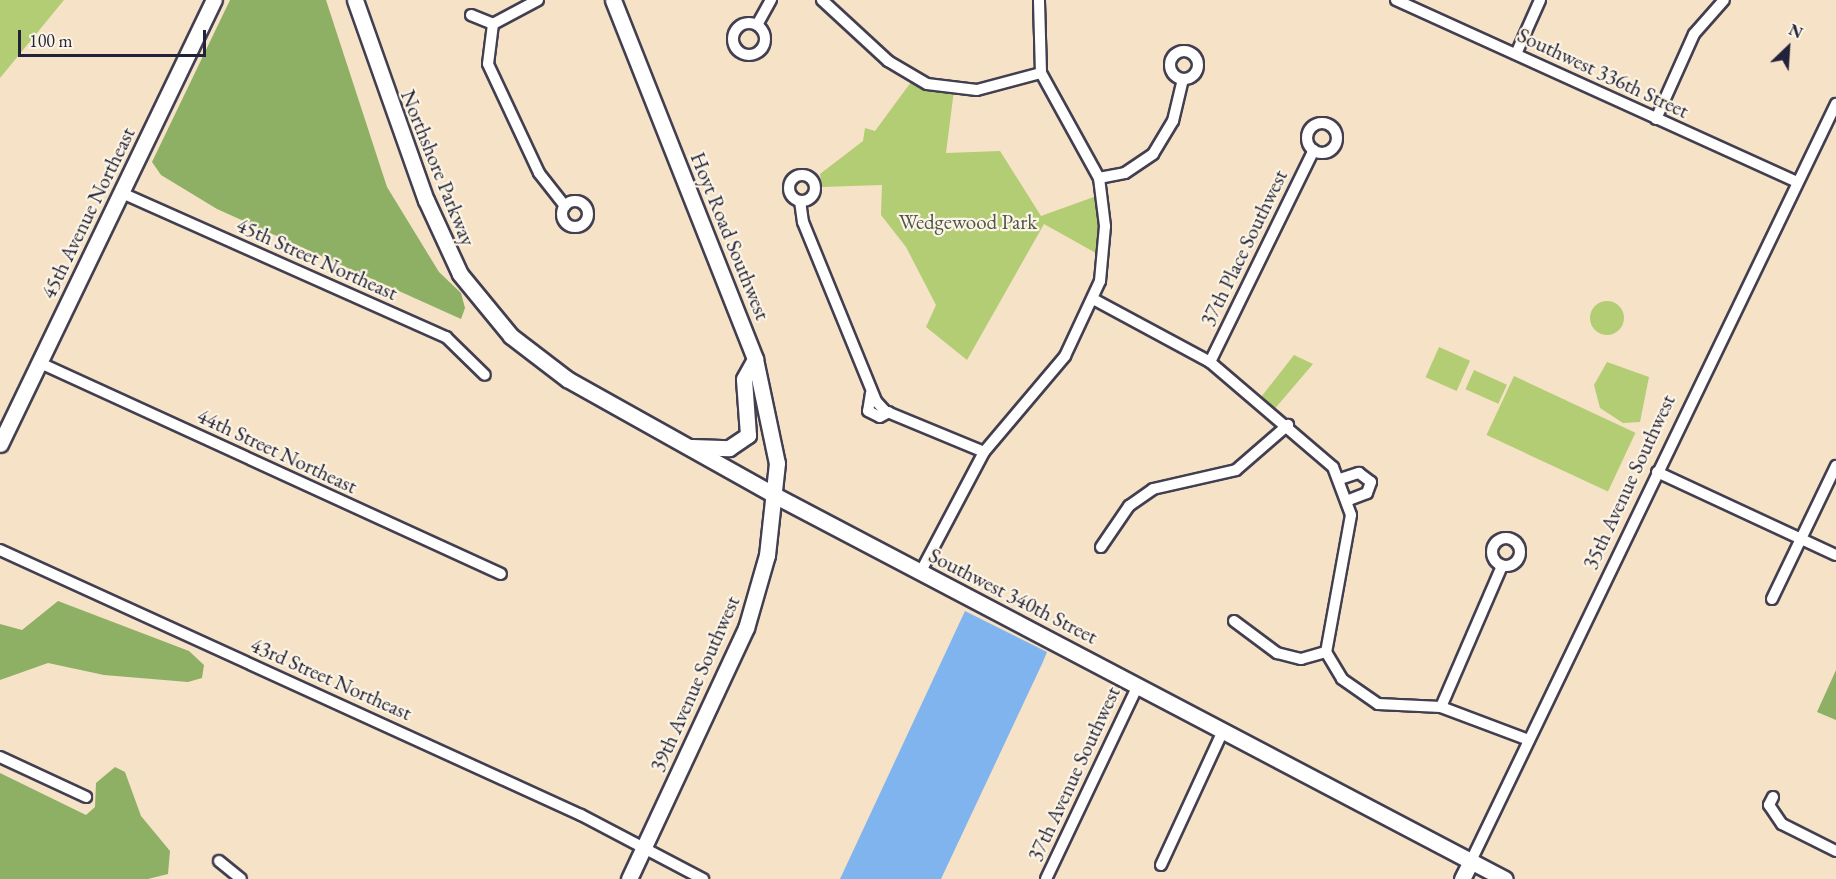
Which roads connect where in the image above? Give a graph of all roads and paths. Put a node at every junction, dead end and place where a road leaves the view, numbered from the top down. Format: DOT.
graph roads {
  1 [pos="213,0"];
  2 [pos="355,0"];
  3 [pos="538,0"];
  4 [pos="613,0"];
  5 [pos="771,0"];
  6 [pos="822,0"];
  7 [pos="1039,0"];
  8 [pos="1396,0"];
  9 [pos="1540,0"];
  10 [pos="1724,0"];
  11 [pos="471,15"];
  12 [pos="493,24"];
  13 [pos="757,25"];
  14 [pos="1516,54"];
  15 [pos="1041,73"];
  16 [pos="1183,79"];
  17 [pos="1836,104"];
  18 [pos="1656,119"];
  19 [pos="1314,150"];
  20 [pos="1099,178"];
  21 [pos="1795,181"];
  22 [pos="122,194"];
  23 [pos="800,201"];
  24 [pos="565,206"];
  25 [pos="1095,300"];
  26 [pos="511,336"];
  27 [pos="755,358"];
  28 [pos="38,362"];
  29 [pos="1210,362"];
  30 [pos="485,375"];
  31 [pos="1288,425"];
  32 [pos="0,444"];
  33 [pos="686,446"];
  34 [pos="984,452"];
  35 [pos="1836,466"];
  36 [pos="1657,472"];
  37 [pos="1342,483"];
  38 [pos="776,496"];
  39 [pos="1349,501"];
  40 [pos="1802,539"];
  41 [pos="1101,547"];
  42 [pos="0,550"];
  43 [pos="1836,555"];
  44 [pos="1502,566"];
  45 [pos="920,573"];
  46 [pos="501,574"];
  47 [pos="1772,599"];
  48 [pos="1234,621"];
  49 [pos="1326,652"];
  50 [pos="1138,685"];
  51 [pos="1441,707"];
  52 [pos="1223,731"];
  53 [pos="1529,740"];
  54 [pos="0,757"];
  55 [pos="86,797"];
  56 [pos="1773,797"];
  57 [pos="644,848"];
  58 [pos="1836,851"];
  59 [pos="219,861"];
  60 [pos="1470,863"];
  61 [pos="1161,865"];
  62 [pos="241,879"];
  63 [pos="629,879"];
  64 [pos="703,879"];
  65 [pos="1046,879"];
  66 [pos="1462,879"];
  67 [pos="1504,879"];
  1 -- 22 [label="main road, 45th Avenue Northeast"];
  2 -- 26 [label="main road, Northshore Parkway"];
  3 -- 12 [label="street"];
  4 -- 27 [label="main road, Hoyt Road Southwest"];
  5 -- 13 [label="street"];
  6 -- 15 [label="street"];
  7 -- 15 [label="street"];
  8 -- 14 [label="street, Southwest 336th Street"];
  9 -- 14 [label="street"];
  10 -- 18 [label="street"];
  11 -- 12 [label="street"];
  12 -- 24 [label="street"];
  14 -- 18 [label="street, Southwest 336th Street"];
  15 -- 20 [label="street"];
  16 -- 20 [label="street"];
  17 -- 21 [label="street, 35th Avenue Southwest"];
  18 -- 21 [label="street, Southwest 336th Street"];
  19 -- 29 [label="street, 37th Place Southwest"];
  20 -- 25 [label="street"];
  21 -- 36 [label="street, 35th Avenue Southwest"];
  22 -- 28 [label="main road, 45th Avenue Northeast"];
  22 -- 30 [label="street, 45th Street Northeast"];
  23 -- 34 [label="street"];
  25 -- 29 [label="street"];
  25 -- 34 [label="street"];
  26 -- 33 [label="main road, Southwest 340th Street"];
  27 -- 33 [label="main road"];
  27 -- 38 [label="main road, Hoyt Road Southwest"];
  28 -- 32 [label="main road, 45th Avenue Northeast"];
  28 -- 46 [label="street, 44th Street Northeast"];
  29 -- 31 [label="street"];
  31 -- 37 [label="street"];
  31 -- 41 [label="street"];
  33 -- 38 [label="main road, Southwest 340th Street"];
  34 -- 45 [label="street"];
  35 -- 40 [label="street"];
  36 -- 40 [label="street"];
  36 -- 53 [label="street, 35th Avenue Southwest"];
  37 -- 39 [label="street"];
  37 -- 39 [label="street"];
  38 -- 45 [label="main road, Southwest 340th Street"];
  38 -- 57 [label="main road, 39th Avenue Southwest"];
  39 -- 49 [label="street"];
  40 -- 43 [label="street"];
  40 -- 47 [label="street"];
  42 -- 57 [label="street, 43rd Street Northeast"];
  44 -- 51 [label="street"];
  45 -- 50 [label="main road, Southwest 340th Street"];
  48 -- 49 [label="street"];
  49 -- 51 [label="street"];
  50 -- 52 [label="main road, Southwest 340th Street"];
  50 -- 65 [label="street, 37th Avenue Southwest"];
  51 -- 53 [label="street"];
  52 -- 60 [label="main road, Southwest 340th Street"];
  52 -- 61 [label="street"];
  53 -- 60 [label="street, 35th Avenue Southwest"];
  54 -- 55 [label="street"];
  56 -- 58 [label="street"];
  57 -- 63 [label="main road, 39th Avenue Southwest"];
  57 -- 64 [label="street, 43rd Street Northeast"];
  59 -- 62 [label="street"];
  60 -- 66 [label="main road, 35th Avenue Southwest"];
  60 -- 67 [label="main road, Southwest 340th Street"];
}
